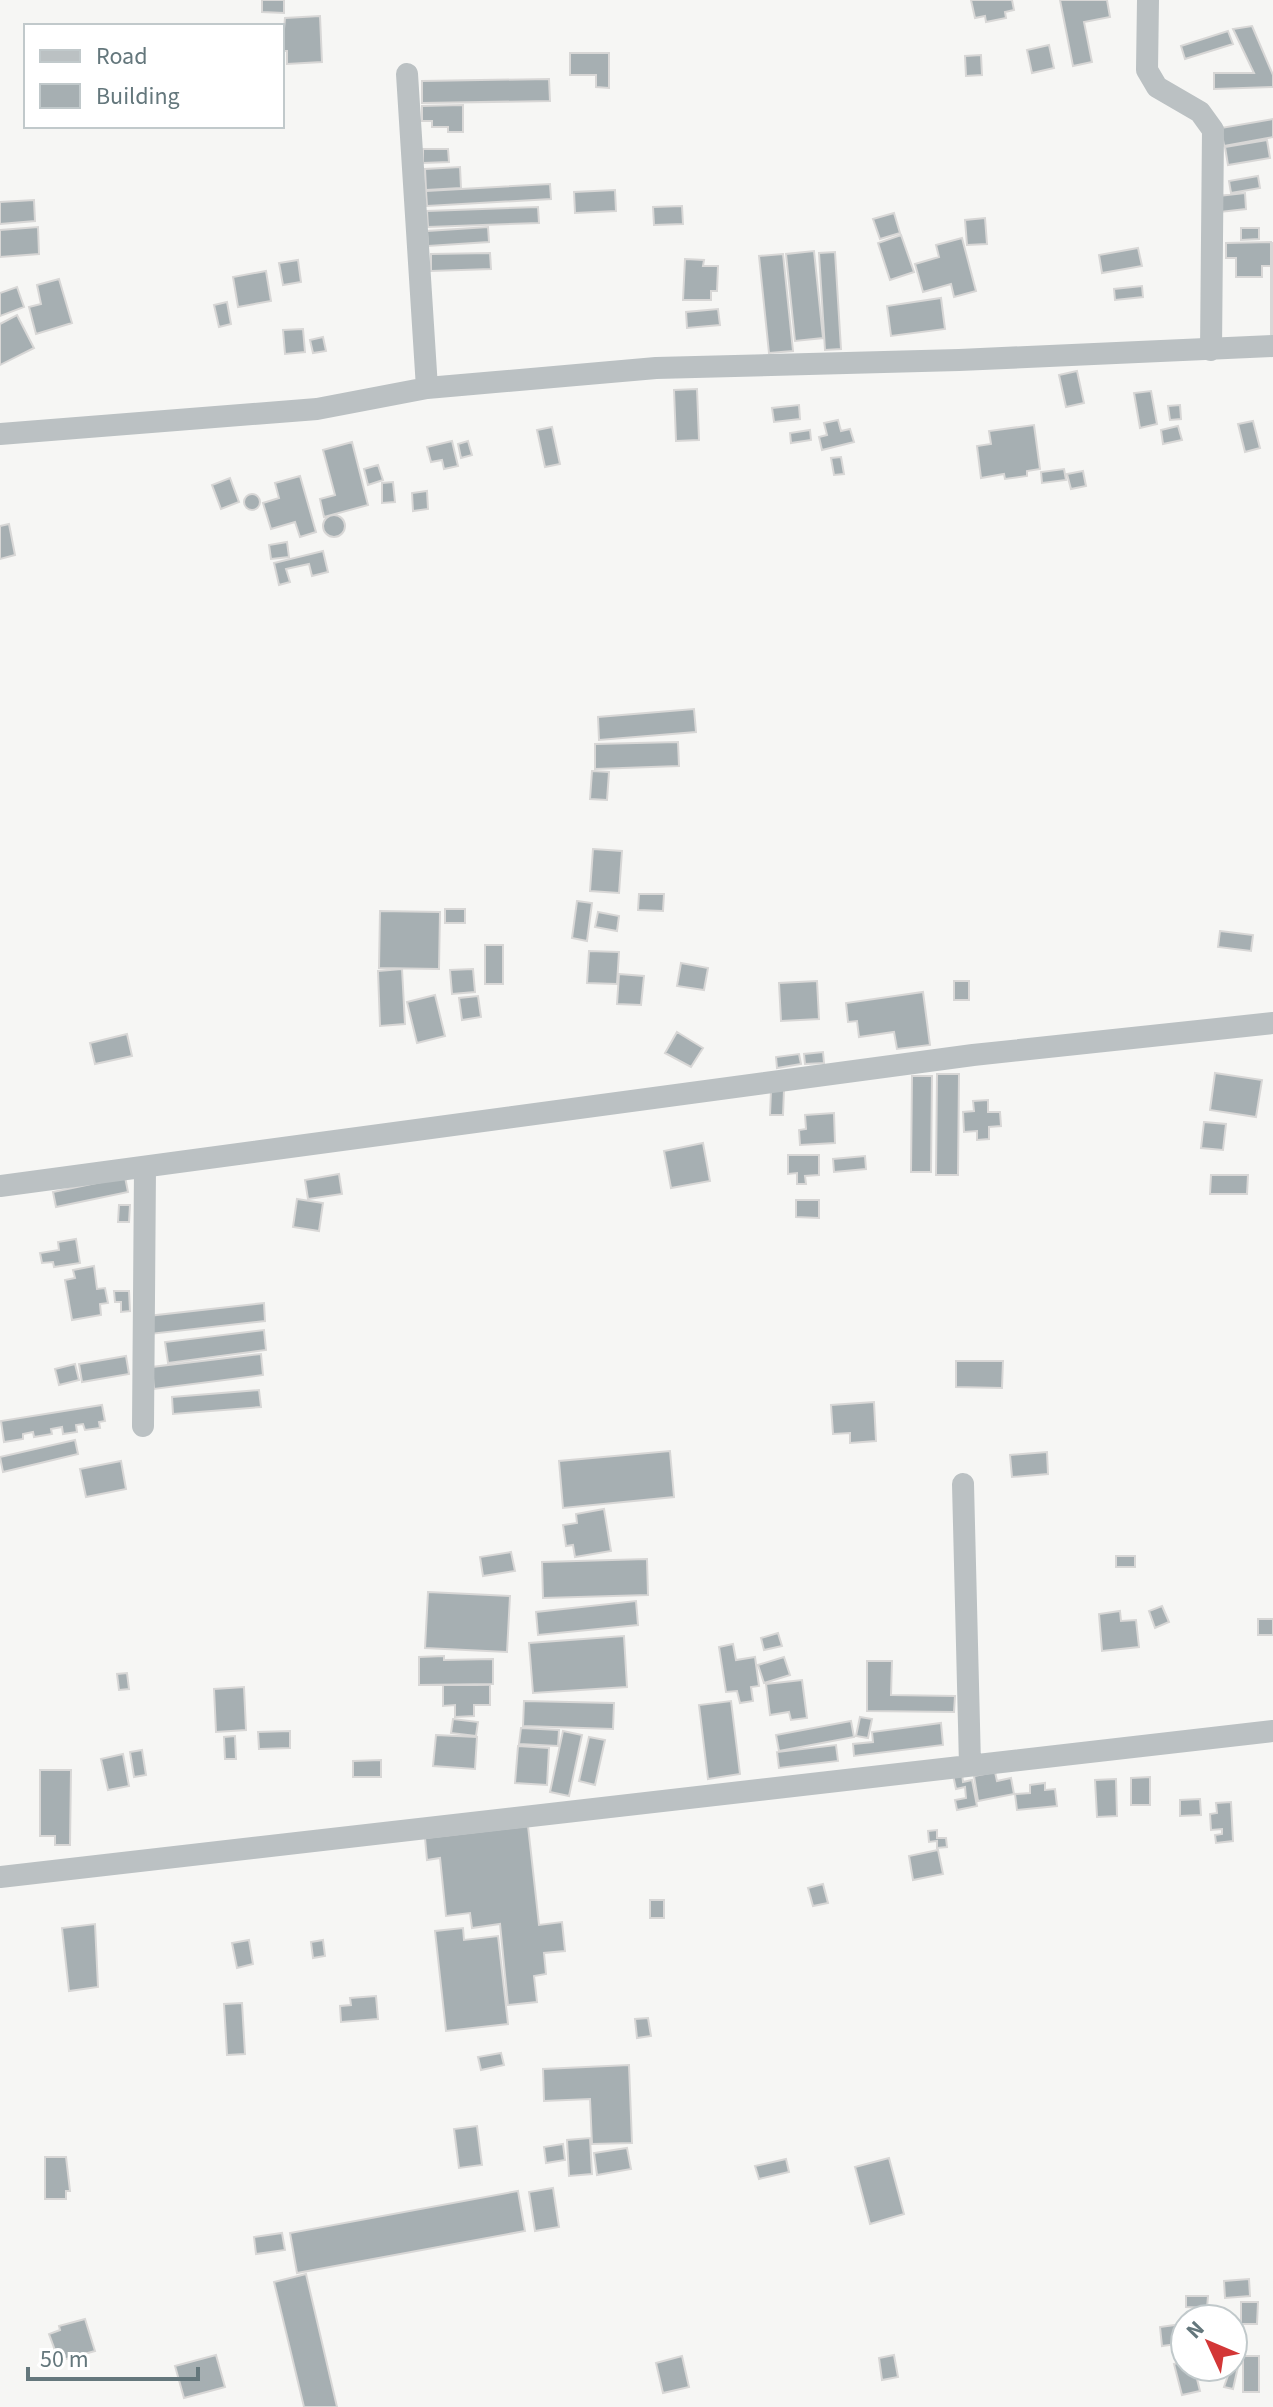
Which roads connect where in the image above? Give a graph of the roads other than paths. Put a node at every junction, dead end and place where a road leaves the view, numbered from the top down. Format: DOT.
graph roads {
  1 [pos="1148,0"];
  2 [pos="407,74"];
  3 [pos="1273,346"];
  4 [pos="1211,350"];
  5 [pos="427,388"];
  6 [pos="0,434"];
  7 [pos="1273,1023"];
  8 [pos="145,1169"];
  9 [pos="0,1186"];
  10 [pos="143,1426"];
  11 [pos="963,1484"];
  12 [pos="1273,1731"];
  13 [pos="970,1765"];
  14 [pos="0,1877"];
  1 -- 4 [label="street"];
  2 -- 5 [label="street"];
  3 -- 4 [label="street"];
  4 -- 5 [label="street"];
  5 -- 6 [label="street"];
  7 -- 8 [label="street"];
  8 -- 9 [label="street"];
  8 -- 10 [label="street"];
  11 -- 13 [label="street"];
  12 -- 13 [label="street"];
  13 -- 14 [label="street"];
}
